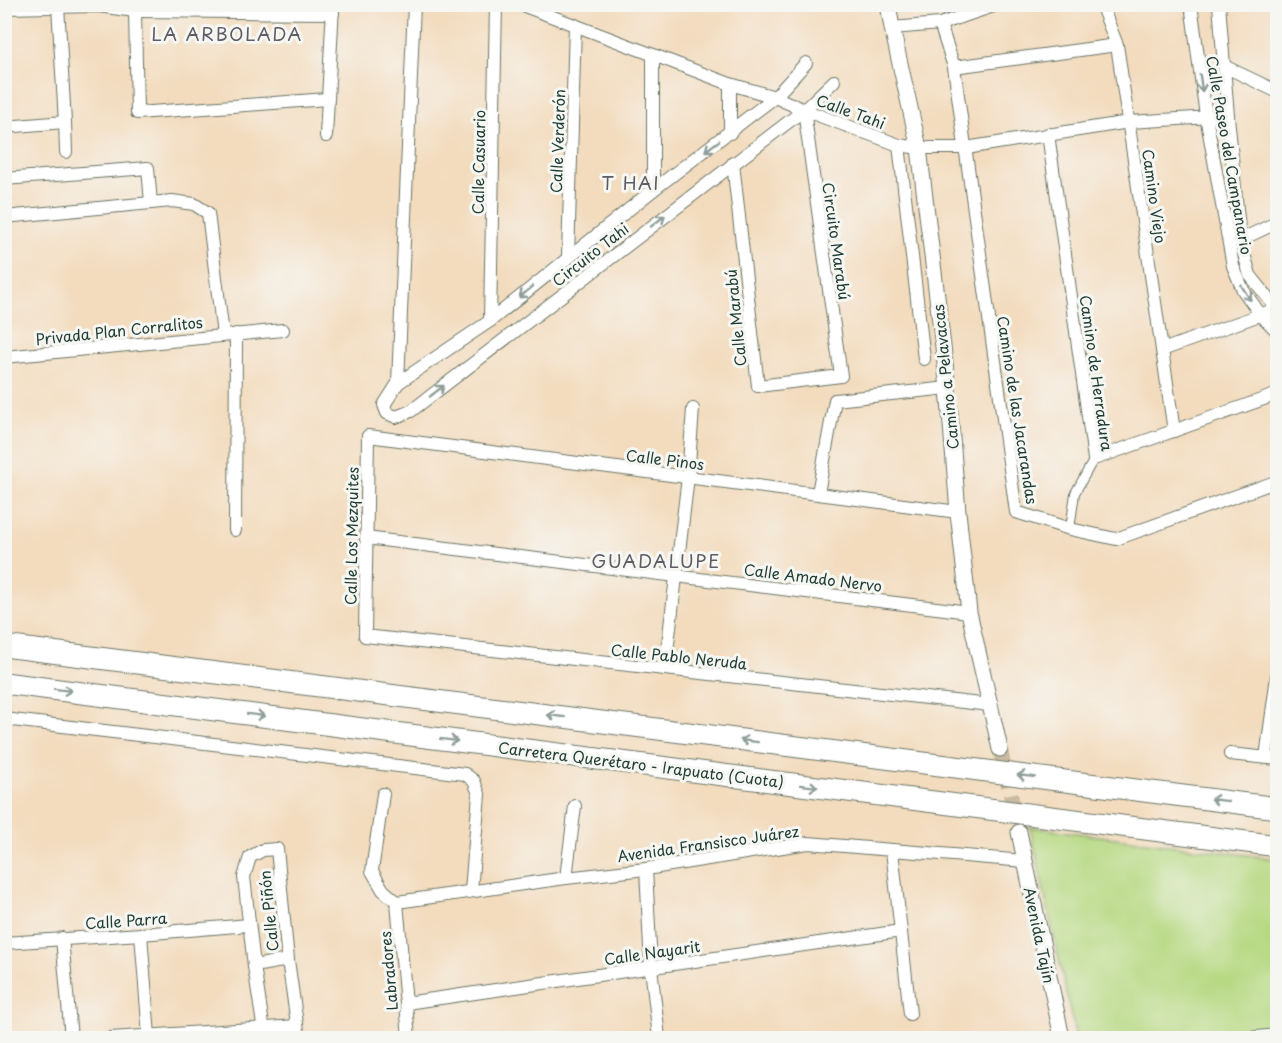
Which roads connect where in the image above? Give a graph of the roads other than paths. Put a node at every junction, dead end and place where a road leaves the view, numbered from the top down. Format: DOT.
graph roads {
  1 [pos="414,4"];
  2 [pos="496,4"];
  3 [pos="519,4"];
  4 [pos="888,4"];
  5 [pos="999,4"];
  6 [pos="1101,4"];
  7 [pos="1191,4"];
  8 [pos="1219,4"];
  9 [pos="58,6"];
  10 [pos="4,8"];
  11 [pos="333,9"];
  12 [pos="135,11"];
  13 [pos="940,24"];
  14 [pos="575,25"];
  15 [pos="892,28"];
  16 [pos="1117,45"];
  17 [pos="653,55"];
  18 [pos="806,63"];
  19 [pos="1224,66"];
  20 [pos="954,67"];
  21 [pos="834,81"];
  22 [pos="730,84"];
  23 [pos="1278,92"];
  24 [pos="775,97"];
  25 [pos="327,99"];
  26 [pos="804,110"];
  27 [pos="1206,116"];
  28 [pos="1228,116"];
  29 [pos="1129,122"];
  30 [pos="65,123"];
  31 [pos="4,127"];
  32 [pos="730,133"];
  33 [pos="1048,134"];
  34 [pos="326,136"];
  35 [pos="899,145"];
  36 [pos="919,148"];
  37 [pos="966,148"];
  38 [pos="66,152"];
  39 [pos="733,163"];
  40 [pos="4,179"];
  41 [pos="653,190"];
  42 [pos="151,203"];
  43 [pos="4,217"];
  44 [pos="1278,222"];
  45 [pos="1240,240"];
  46 [pos="568,257"];
  47 [pos="1277,309"];
  48 [pos="1260,314"];
  49 [pos="490,321"];
  50 [pos="283,330"];
  51 [pos="1278,332"];
  52 [pos="230,334"];
  53 [pos="1162,350"];
  54 [pos="4,357"];
  55 [pos="924,359"];
  56 [pos="841,376"];
  57 [pos="398,383"];
  58 [pos="948,388"];
  59 [pos="1278,394"];
  60 [pos="693,409"];
  61 [pos="1174,431"];
  62 [pos="368,436"];
  63 [pos="1094,459"];
  64 [pos="688,477"];
  65 [pos="1278,481"];
  66 [pos="818,493"];
  67 [pos="958,512"];
  68 [pos="1070,529"];
  69 [pos="235,530"];
  70 [pos="366,538"];
  71 [pos="676,576"];
  72 [pos="969,612"];
  73 [pos="365,636"];
  74 [pos="4,646"];
  75 [pos="665,669"];
  76 [pos="1278,669"];
  77 [pos="4,683"];
  78 [pos="990,705"];
  79 [pos="4,719"];
  80 [pos="1000,749"];
  81 [pos="1230,754"];
  82 [pos="1272,758"];
  83 [pos="383,794"];
  84 [pos="575,806"];
  85 [pos="1278,808"];
  86 [pos="1019,832"];
  87 [pos="1278,846"];
  88 [pos="892,850"];
  89 [pos="1024,861"];
  90 [pos="646,869"];
  91 [pos="566,878"];
  92 [pos="471,891"];
  93 [pos="397,902"];
  94 [pos="249,925"];
  95 [pos="901,931"];
  96 [pos="141,934"];
  97 [pos="62,938"];
  98 [pos="4,943"];
  99 [pos="288,960"];
  100 [pos="254,966"];
  101 [pos="651,967"];
  102 [pos="406,1003"];
  103 [pos="910,1014"];
  104 [pos="298,1032"];
  105 [pos="264,1033"];
  106 [pos="149,1036"];
  107 [pos="71,1038"];
  108 [pos="111,1038"];
  109 [pos="409,1038"];
  110 [pos="659,1038"];
  111 [pos="1062,1038"];
  112 [pos="1247,1038"];
  113 [pos="1276,1038"];
  1 -- 57 [label="street, Circuito Tahi"];
  2 -- 49 [label="street, Calle Casuario"];
  3 -- 14 [label="street"];
  4 -- 15 [label="street, Camino a Pelavacas"];
  5 -- 13 [label="street"];
  6 -- 16 [label="street, Camino Viejo"];
  7 -- 27 [label="street, Calle Paseo del Campanario, one-way"];
  8 -- 19 [label="street, Calle Paseo del Campanario"];
  9 -- 10 [label="street"];
  9 -- 12 [label="street"];
  9 -- 30 [label="street"];
  11 -- 12 [label="street"];
  11 -- 25 [label="street"];
  12 -- 25 [label="street"];
  13 -- 15 [label="street"];
  13 -- 20 [label="street, Camino de las Jacarandas"];
  14 -- 17 [label="street"];
  14 -- 46 [label="street, Calle Verderón"];
  15 -- 36 [label="street, Camino a Pelavacas"];
  16 -- 20 [label="street"];
  16 -- 29 [label="street, Camino Viejo"];
  17 -- 22 [label="street"];
  17 -- 41 [label="street"];
  18 -- 24 [label="street, Circuito Tahi"];
  19 -- 23 [label="street"];
  19 -- 28 [label="street, Calle Paseo del Campanario"];
  20 -- 37 [label="street, Camino de las Jacarandas"];
  21 -- 26 [label="street, Circuito Tahi"];
  22 -- 24 [label="street"];
  22 -- 32 [label="street"];
  24 -- 26 [label="street, Calle Tahi"];
  24 -- 32 [label="street, Circuito Tahi"];
  25 -- 34 [label="street"];
  26 -- 35 [label="street, Calle Tahi"];
  26 -- 39 [label="street, Circuito Tahi"];
  26 -- 56 [label="street, Circuito Marabú"];
  27 -- 28 [label="street"];
  27 -- 29 [label="street"];
  27 -- 48 [label="street, Calle Paseo del Campanario, one-way"];
  28 -- 45 [label="street, Calle Paseo del Campanario"];
  29 -- 33 [label="street"];
  29 -- 53 [label="street, Camino Viejo"];
  30 -- 31 [label="street"];
  30 -- 38 [label="street"];
  32 -- 41 [label="street, Circuito Tahi, one-way"];
  33 -- 37 [label="street"];
  33 -- 63 [label="street, Camino de Herradura"];
  35 -- 36 [label="street, Calle Tahi"];
  35 -- 55 [label="street"];
  36 -- 37 [label="street"];
  36 -- 58 [label="street, Camino a Pelavacas"];
  37 -- 68 [label="street, Camino de las Jacarandas"];
  39 -- 56 [label="street, Calle Marabú"];
  57 -- 39 [label="street, Circuito Tahi, one-way"];
  40 -- 42 [label="street"];
  41 -- 46 [label="street, Circuito Tahi"];
  42 -- 43 [label="street"];
  42 -- 52 [label="street"];
  44 -- 45 [label="street"];
  45 -- 47 [label="street, Calle Paseo del Campanario"];
  46 -- 49 [label="street, Circuito Tahi, one-way"];
  47 -- 48 [label="street"];
  48 -- 51 [label="street, Calle Paseo del Campanario"];
  48 -- 53 [label="street"];
  49 -- 57 [label="street, Circuito Tahi"];
  50 -- 52 [label="street, Privada Plan Corralitos"];
  52 -- 54 [label="street, Privada Plan Corralitos"];
  52 -- 69 [label="street"];
  53 -- 61 [label="street, Camino Viejo"];
  58 -- 66 [label="street"];
  58 -- 67 [label="street, Camino a Pelavacas"];
  59 -- 61 [label="street, Camino de Herradura"];
  60 -- 64 [label="street"];
  61 -- 63 [label="street, Camino de Herradura"];
  62 -- 64 [label="street, Calle Pinos"];
  62 -- 70 [label="street, Calle Los Mezquites"];
  63 -- 68 [label="street"];
  64 -- 66 [label="street, Calle Pinos"];
  64 -- 71 [label="street"];
  65 -- 68 [label="street, Camino de las Jacarandas"];
  66 -- 67 [label="street, Calle Pinos"];
  67 -- 72 [label="street, Camino a Pelavacas"];
  70 -- 71 [label="street, Calle Amado Nervo"];
  70 -- 73 [label="street, Calle Los Mezquites"];
  71 -- 72 [label="street, Calle Amado Nervo"];
  71 -- 75 [label="street"];
  72 -- 78 [label="street, Camino a Pelavacas"];
  73 -- 75 [label="street, Calle Pablo Neruda"];
  85 -- 74 [label="highway, one-way"];
  75 -- 78 [label="street, Calle Pablo Neruda"];
  76 -- 82 [label="street"];
  77 -- 87 [label="highway, Carretera Querétaro - Irapuato (Cuota), one-way"];
  78 -- 80 [label="street, Camino a Pelavacas"];
  79 -- 92 [label="street"];
  81 -- 82 [label="street"];
  83 -- 93 [label="street"];
  84 -- 91 [label="street"];
  86 -- 89 [label="street, Avenida Tajín"];
  88 -- 89 [label="street, Avenida Fransisco Juárez"];
  88 -- 90 [label="street, Avenida Fransisco Juárez"];
  88 -- 95 [label="street"];
  89 -- 111 [label="street, Avenida Tajín"];
  90 -- 91 [label="street, Avenida Fransisco Juárez"];
  90 -- 101 [label="street"];
  91 -- 92 [label="street, Avenida Fransisco Juárez"];
  92 -- 93 [label="street, Avenida Fransisco Juárez"];
  93 -- 102 [label="street, Labradores"];
  94 -- 96 [label="street, Calle Parra"];
  94 -- 99 [label="street, Calle Piñón"];
  94 -- 100 [label="street, Calle Piñón"];
  95 -- 101 [label="street, Calle Nayarit"];
  95 -- 103 [label="street"];
  96 -- 97 [label="street, Calle Parra"];
  96 -- 106 [label="street"];
  97 -- 98 [label="street, Calle Parra"];
  97 -- 107 [label="street"];
  99 -- 100 [label="street"];
  99 -- 104 [label="street, Calle Piñón"];
  100 -- 105 [label="street, Calle Piñón"];
  101 -- 102 [label="street, Calle Nayarit"];
  101 -- 110 [label="street"];
  102 -- 109 [label="street, Labradores"];
  104 -- 105 [label="street"];
  105 -- 106 [label="street"];
  106 -- 108 [label="street"];
  112 -- 113 [label="street"];
}
